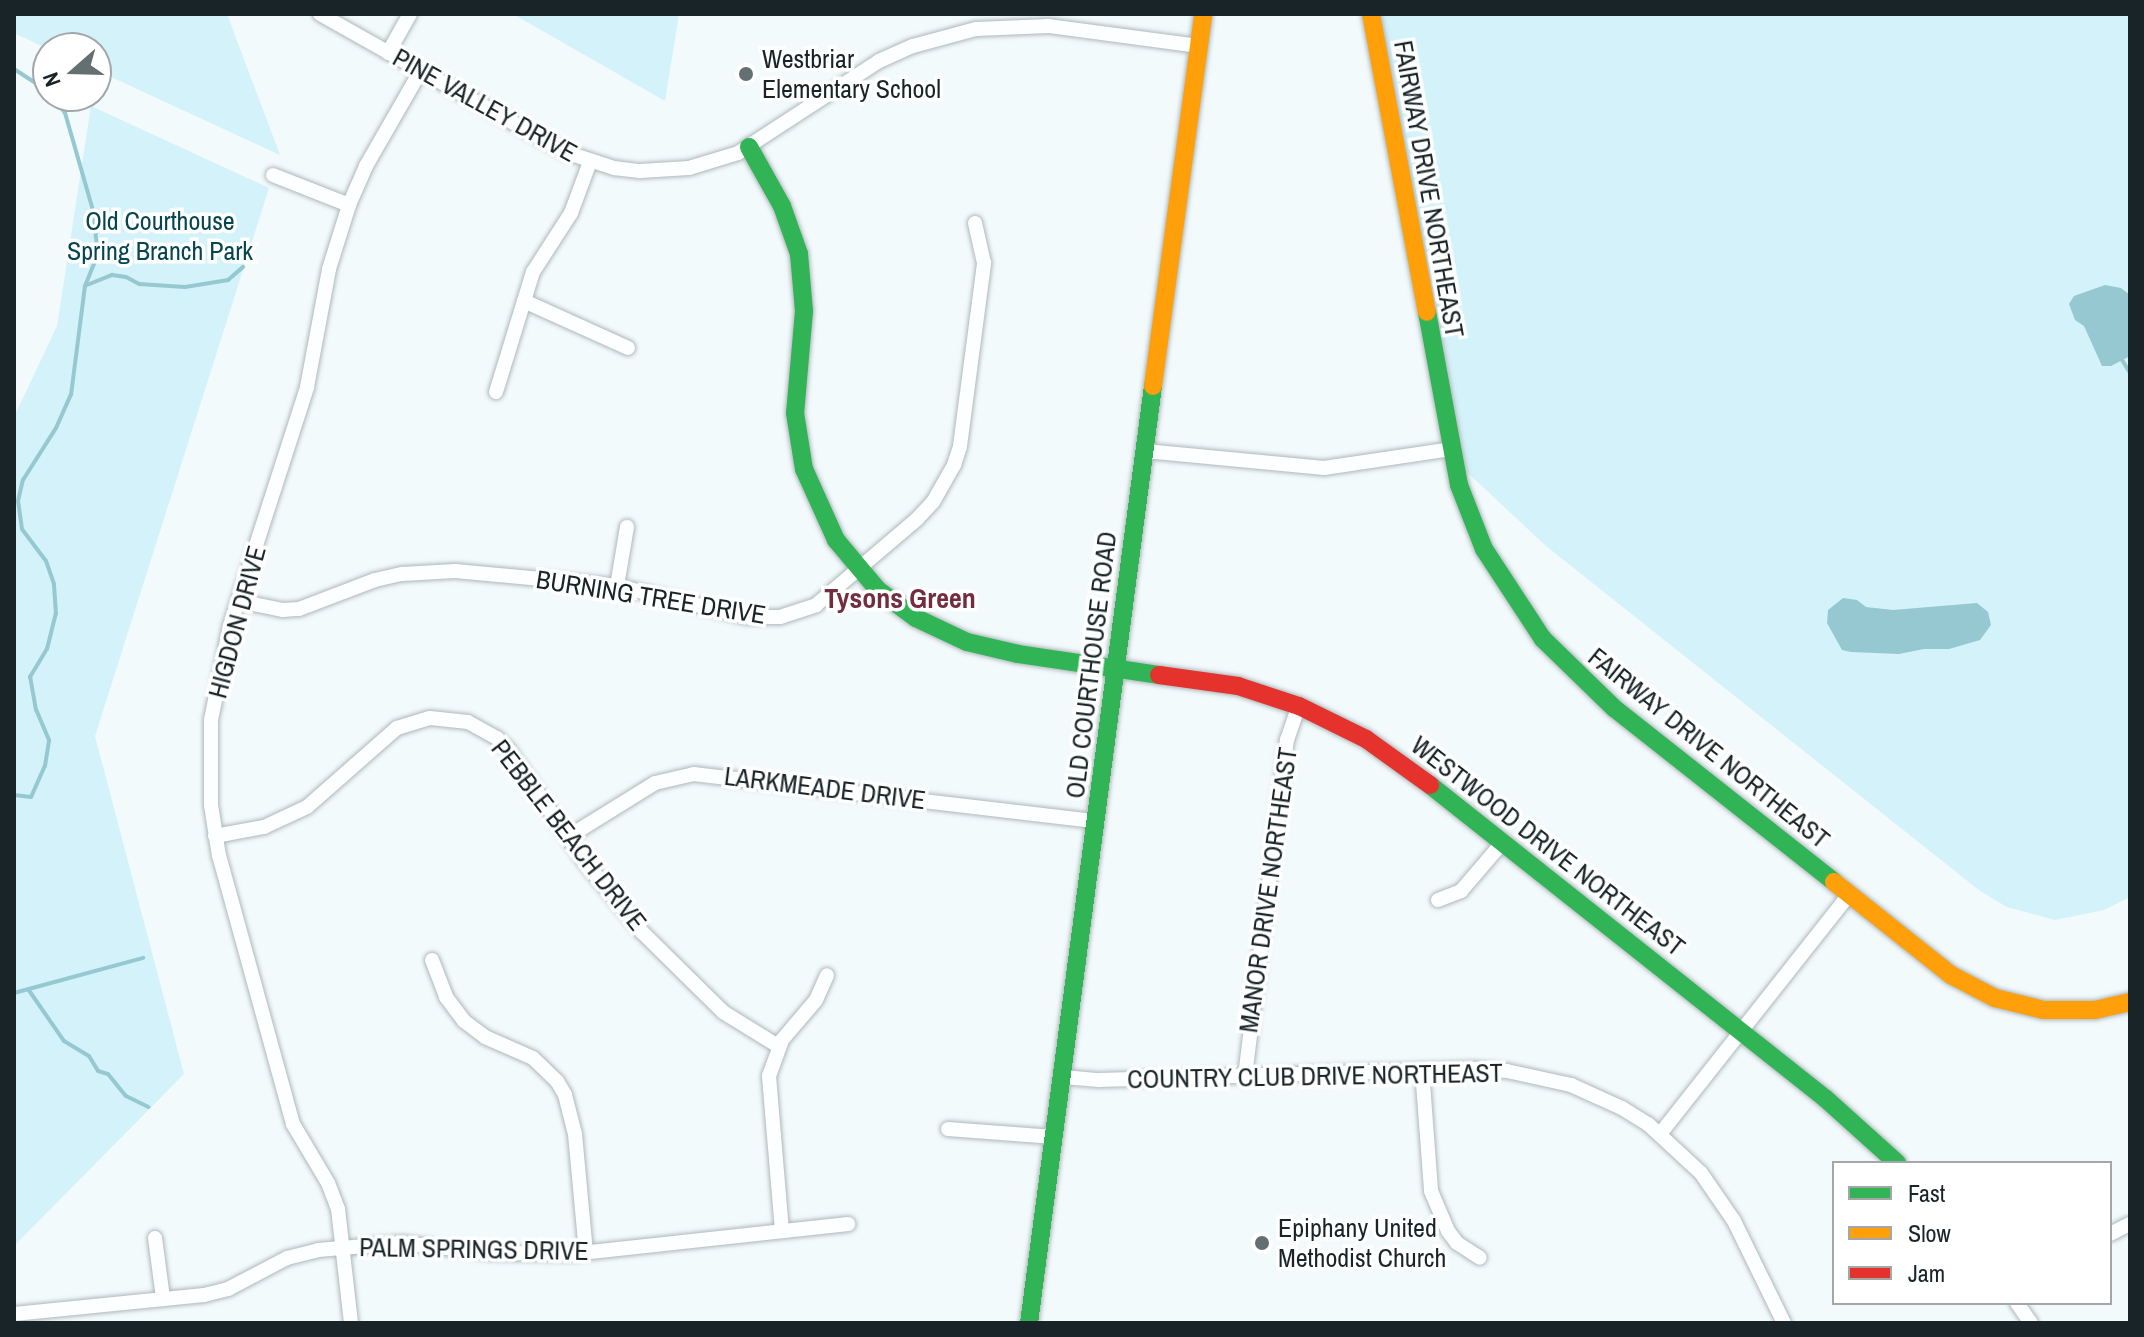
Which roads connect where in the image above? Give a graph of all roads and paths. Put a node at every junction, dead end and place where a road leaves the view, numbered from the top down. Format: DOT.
graph roads {
  1 [pos="320,14"];
  2 [pos="410,14"];
  3 [pos="1203,14"];
  4 [pos="1371,14"];
  5 [pos="998,20"];
  6 [pos="1198,46"];
  7 [pos="388,53"];
  8 [pos="420,72"];
  9 [pos="749,147"];
  10 [pos="590,162"];
  11 [pos="273,175"];
  12 [pos="349,205"];
  13 [pos="975,223"];
  14 [pos="524,301"];
  15 [pos="628,348"];
  16 [pos="496,392"];
  17 [pos="1451,449"];
  18 [pos="1145,451"];
  19 [pos="627,527"];
  20 [pos="861,569"];
  21 [pos="617,586"];
  22 [pos="239,601"];
  23 [pos="1117,666"];
  24 [pos="1299,706"];
  25 [pos="1097,821"];
  26 [pos="215,836"];
  27 [pos="568,837"];
  28 [pos="1503,842"];
  29 [pos="1849,895"];
  30 [pos="1438,900"];
  31 [pos="432,960"];
  32 [pos="827,975"];
  33 [pos="2130,1002"];
  34 [pos="1741,1031"];
  35 [pos="778,1046"];
  36 [pos="1422,1070"];
  37 [pos="1245,1076"];
  38 [pos="1063,1077"];
  39 [pos="948,1129"];
  40 [pos="1660,1134"];
  41 [pos="1054,1137"];
  42 [pos="1895,1161"];
  43 [pos="848,1224"];
  44 [pos="2130,1224"];
  45 [pos="782,1231"];
  46 [pos="2112,1233"];
  47 [pos="155,1238"];
  48 [pos="343,1248"];
  49 [pos="586,1252"];
  50 [pos="1480,1258"];
  51 [pos="163,1298"];
  52 [pos="2018,1305"];
  53 [pos="14,1314"];
  54 [pos="351,1323"];
  55 [pos="1029,1323"];
  56 [pos="1784,1323"];
  57 [pos="2031,1323"];
  1 -- 7 [label="street, PINE VALLEY DRIVE"];
  2 -- 7 [label="street"];
  3 -- 6 [label="street, OLD COURTHOUSE ROAD"];
  4 -- 17 [label="street, FAIRWAY DRIVE NORTHEAST"];
  5 -- 6 [label="street, PINE VALLEY DRIVE"];
  5 -- 9 [label="street, PINE VALLEY DRIVE"];
  6 -- 18 [label="street, OLD COURTHOUSE ROAD"];
  7 -- 8 [label="street, PINE VALLEY DRIVE"];
  8 -- 10 [label="street, PINE VALLEY DRIVE"];
  8 -- 12 [label="street, HIGDON DRIVE"];
  9 -- 10 [label="street, PINE VALLEY DRIVE"];
  9 -- 20 [label="street, WESTWOOD DRIVE NORTHEAST"];
  10 -- 14 [label="street"];
  11 -- 12 [label="street"];
  12 -- 22 [label="street, HIGDON DRIVE"];
  13 -- 20 [label="street, BURNING TREE DRIVE"];
  14 -- 15 [label="street"];
  14 -- 16 [label="street"];
  17 -- 18 [label="street"];
  17 -- 29 [label="street, FAIRWAY DRIVE NORTHEAST"];
  18 -- 23 [label="street, OLD COURTHOUSE ROAD"];
  19 -- 21 [label="street"];
  20 -- 21 [label="street, BURNING TREE DRIVE"];
  20 -- 23 [label="street, WESTWOOD DRIVE NORTHEAST"];
  21 -- 22 [label="street, BURNING TREE DRIVE"];
  22 -- 26 [label="street, HIGDON DRIVE"];
  23 -- 24 [label="street, WESTWOOD DRIVE NORTHEAST"];
  23 -- 25 [label="street, OLD COURTHOUSE ROAD"];
  24 -- 28 [label="street, WESTWOOD DRIVE NORTHEAST"];
  24 -- 37 [label="street, MANOR DRIVE NORTHEAST"];
  25 -- 27 [label="street, LARKMEADE DRIVE"];
  25 -- 38 [label="street, OLD COURTHOUSE ROAD"];
  26 -- 27 [label="street, PEBBLE BEACH DRIVE"];
  26 -- 48 [label="street, HIGDON DRIVE"];
  27 -- 35 [label="street, PEBBLE BEACH DRIVE"];
  28 -- 30 [label="street"];
  28 -- 34 [label="street, WESTWOOD DRIVE NORTHEAST"];
  29 -- 33 [label="street, FAIRWAY DRIVE NORTHEAST"];
  29 -- 34 [label="street"];
  31 -- 49 [label="street"];
  32 -- 35 [label="street"];
  34 -- 40 [label="street"];
  34 -- 42 [label="street, WESTWOOD DRIVE NORTHEAST"];
  35 -- 45 [label="street"];
  36 -- 37 [label="street, COUNTRY CLUB DRIVE NORTHEAST"];
  36 -- 40 [label="street, COUNTRY CLUB DRIVE NORTHEAST"];
  36 -- 50 [label="street"];
  37 -- 38 [label="street, COUNTRY CLUB DRIVE NORTHEAST"];
  38 -- 41 [label="street, OLD COURTHOUSE ROAD"];
  39 -- 41 [label="street"];
  40 -- 56 [label="street, COUNTRY CLUB DRIVE NORTHEAST"];
  41 -- 55 [label="street, OLD COURTHOUSE ROAD"];
  43 -- 45 [label="street, PALM SPRINGS DRIVE"];
  44 -- 46 [label="street"];
  45 -- 49 [label="street, PALM SPRINGS DRIVE"];
  47 -- 51 [label="street"];
  48 -- 49 [label="street, PALM SPRINGS DRIVE"];
  48 -- 51 [label="street, PALM SPRINGS DRIVE"];
  48 -- 54 [label="street, HIGDON DRIVE"];
  51 -- 53 [label="street, PALM SPRINGS DRIVE"];
  52 -- 57 [label="street"];
}
